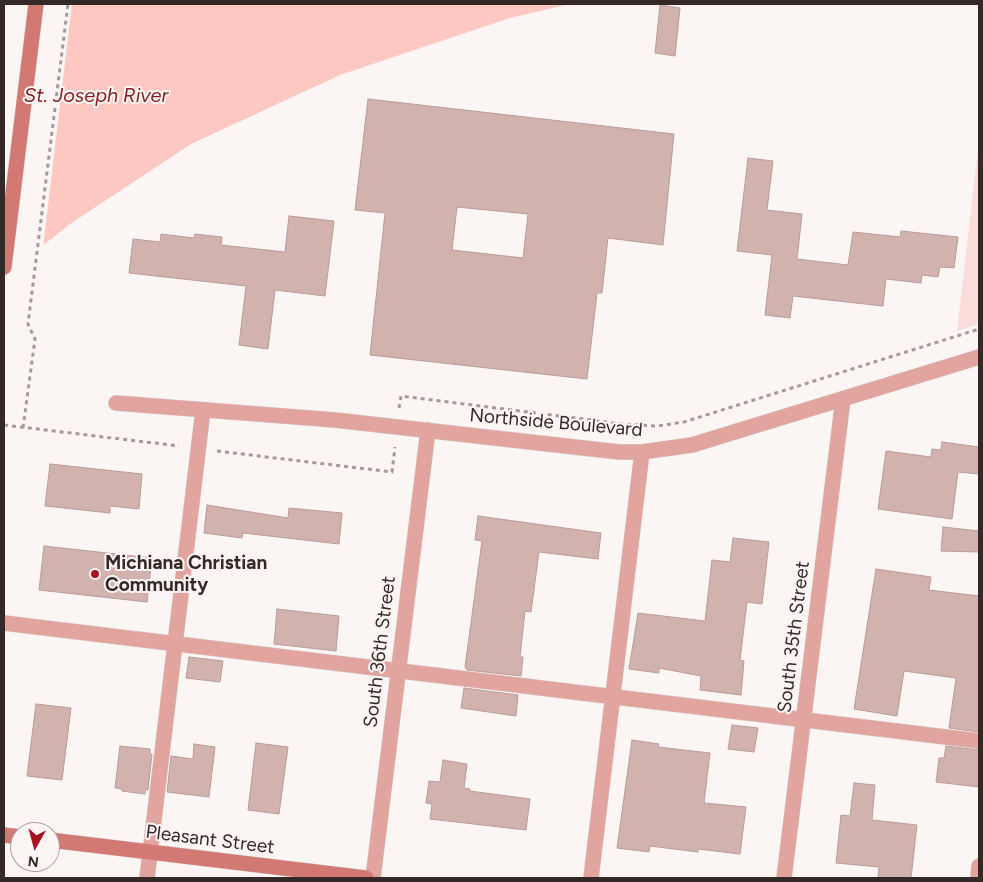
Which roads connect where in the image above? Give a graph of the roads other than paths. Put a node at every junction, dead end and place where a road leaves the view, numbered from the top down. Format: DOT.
graph roads {
  1 [pos="36,4"];
  2 [pos="4,267"];
  3 [pos="979,357"];
  4 [pos="843,400"];
  5 [pos="116,403"];
  6 [pos="203,410"];
  7 [pos="428,430"];
  8 [pos="642,452"];
  9 [pos="4,623"];
  10 [pos="175,644"];
  11 [pos="397,671"];
  12 [pos="613,697"];
  13 [pos="804,720"];
  14 [pos="979,741"];
  15 [pos="60,841"];
  16 [pos="150,853"];
  17 [pos="979,866"];
  18 [pos="147,878"];
  19 [pos="366,878"];
  20 [pos="374,878"];
  21 [pos="592,878"];
  22 [pos="784,878"];
  23 [pos="978,878"];
  1 -- 2 [label="street"];
  3 -- 4 [label="street, Northside Boulevard"];
  4 -- 8 [label="street, Northside Boulevard"];
  4 -- 13 [label="street, South 35th Street"];
  5 -- 6 [label="street, Northside Boulevard"];
  6 -- 7 [label="street, Northside Boulevard"];
  6 -- 10 [label="street"];
  7 -- 8 [label="street, Northside Boulevard"];
  7 -- 11 [label="street, South 36th Street"];
  8 -- 12 [label="street"];
  9 -- 10 [label="street"];
  10 -- 11 [label="street"];
  10 -- 16 [label="street"];
  11 -- 12 [label="street"];
  11 -- 20 [label="street, South 36th Street"];
  12 -- 13 [label="street"];
  12 -- 21 [label="street"];
  13 -- 14 [label="street"];
  13 -- 22 [label="street, South 35th Street"];
  15 -- 16 [label="street, Pleasant Street"];
  16 -- 18 [label="street"];
  16 -- 19 [label="street, Pleasant Street"];
  17 -- 23 [label="street"];
}
